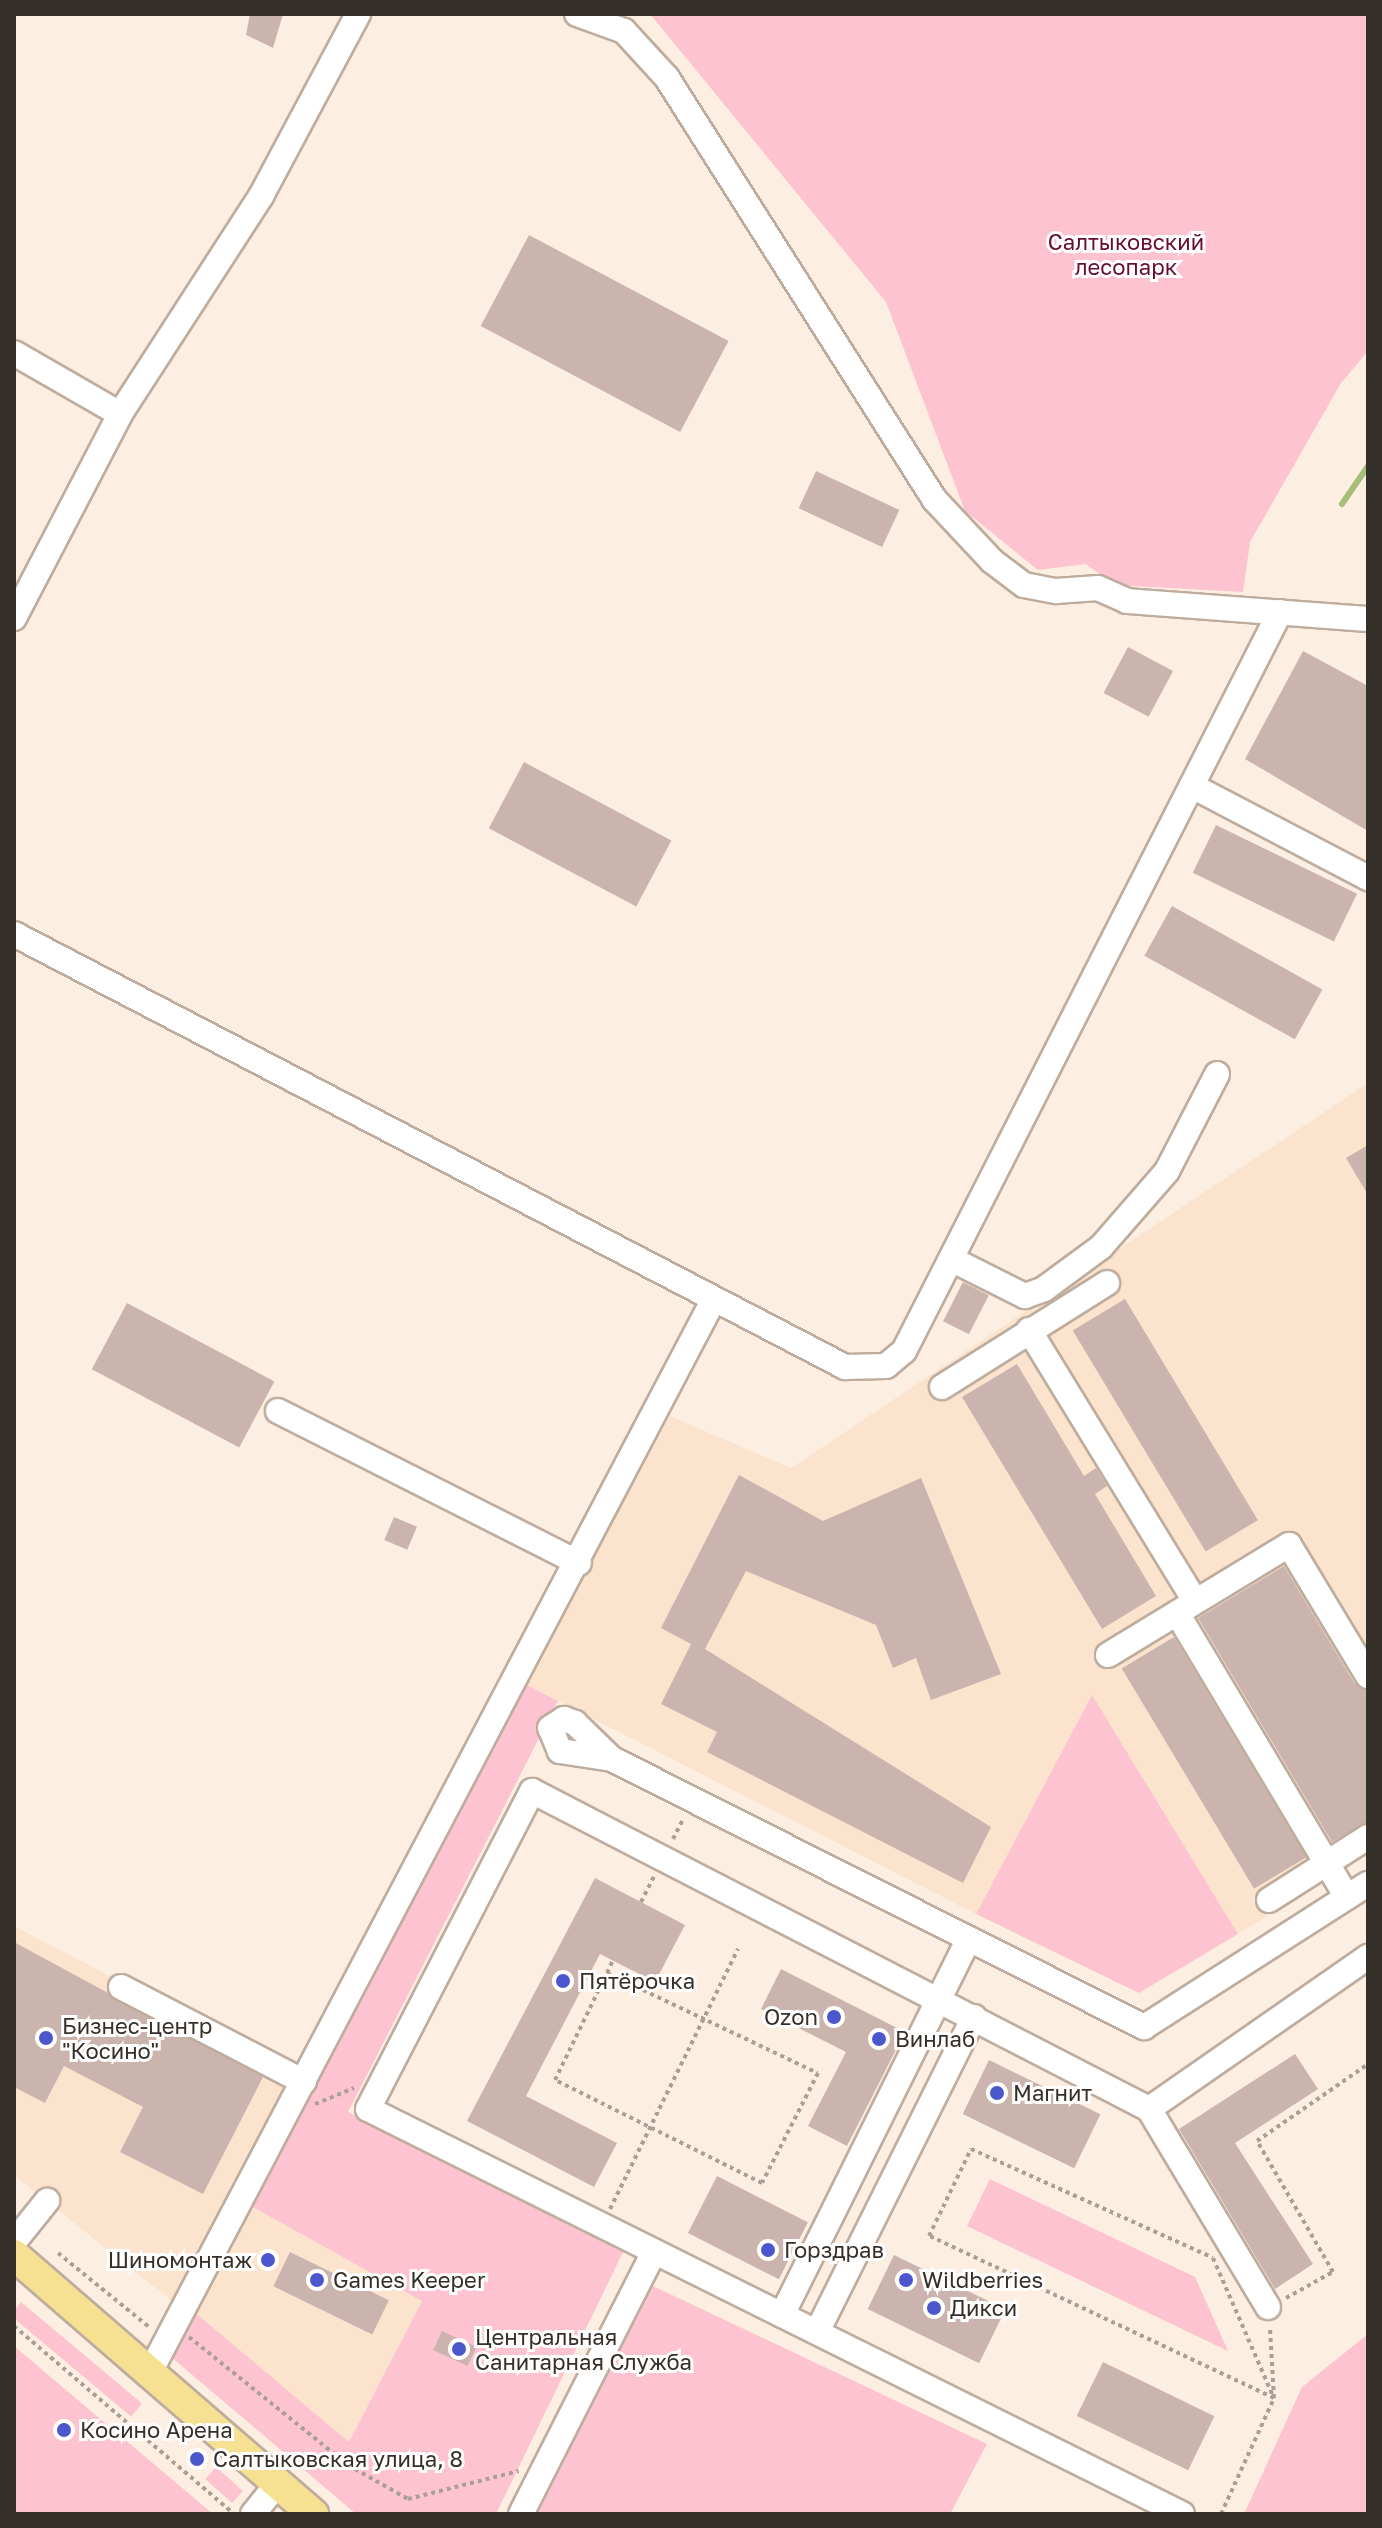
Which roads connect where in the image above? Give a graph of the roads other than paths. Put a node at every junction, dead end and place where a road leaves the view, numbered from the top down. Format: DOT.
graph roads {
  1 [pos="358,14"];
  2 [pos="577,14"];
  3 [pos="14,353"];
  4 [pos="120,414"];
  5 [pos="1280,612"];
  6 [pos="14,618"];
  7 [pos="1368,619"];
  8 [pos="1192,786"];
  9 [pos="1368,878"];
  10 [pos="14,934"];
  11 [pos="1217,1074"];
  12 [pos="951,1259"];
  13 [pos="1107,1283"];
  14 [pos="714,1299"];
  15 [pos="1029,1330"];
  16 [pos="942,1387"];
  17 [pos="278,1411"];
  18 [pos="579,1563"];
  19 [pos="1186,1607"];
  20 [pos="1108,1655"];
  21 [pos="1368,1676"];
  22 [pos="612,1759"];
  23 [pos="1368,1837"];
  24 [pos="1326,1863"];
  25 [pos="1368,1884"];
  26 [pos="1347,1897"];
  27 [pos="1269,1900"];
  28 [pos="969,1939"];
  29 [pos="1368,1957"];
  30 [pos="121,1987"];
  31 [pos="939,2000"];
  32 [pos="974,2017"];
  33 [pos="300,2089"];
  34 [pos="1149,2109"];
  35 [pos="47,2201"];
  36 [pos="14,2242"];
  37 [pos="654,2252"];
  38 [pos="14,2255"];
  39 [pos="1268,2307"];
  40 [pos="782,2315"];
  41 [pos="817,2332"];
  42 [pos="150,2372"];
  43 [pos="278,2483"];
  44 [pos="253,2514"];
  45 [pos="313,2514"];
  46 [pos="521,2514"];
  47 [pos="1182,2514"];
  1 -- 4 [label="street"];
  2 -- 5 [label="street"];
  3 -- 4 [label="street"];
  4 -- 6 [label="street"];
  5 -- 7 [label="street"];
  5 -- 8 [label="street"];
  8 -- 9 [label="street"];
  8 -- 12 [label="street"];
  10 -- 14 [label="street"];
  11 -- 12 [label="street"];
  12 -- 14 [label="street"];
  13 -- 15 [label="street"];
  14 -- 18 [label="street"];
  15 -- 16 [label="street"];
  15 -- 19 [label="street"];
  17 -- 18 [label="street"];
  18 -- 33 [label="street"];
  19 -- 20 [label="street"];
  19 -- 21 [label="street"];
  19 -- 24 [label="street"];
  22 -- 28 [label="street"];
  23 -- 24 [label="street"];
  24 -- 26 [label="street"];
  24 -- 27 [label="street"];
  25 -- 26 [label="street"];
  26 -- 28 [label="street"];
  28 -- 31 [label="street"];
  29 -- 34 [label="street"];
  30 -- 33 [label="street"];
  31 -- 32 [label="street"];
  31 -- 37 [label="street"];
  31 -- 40 [label="street"];
  32 -- 34 [label="street"];
  32 -- 41 [label="street"];
  33 -- 42 [label="street"];
  34 -- 39 [label="street"];
  35 -- 36 [label="street"];
  37 -- 40 [label="street"];
  37 -- 46 [label="street"];
  38 -- 42 [label="main road"];
  40 -- 41 [label="street"];
  41 -- 47 [label="street"];
  42 -- 43 [label="main road"];
  43 -- 44 [label="street"];
  43 -- 45 [label="main road"];
}
